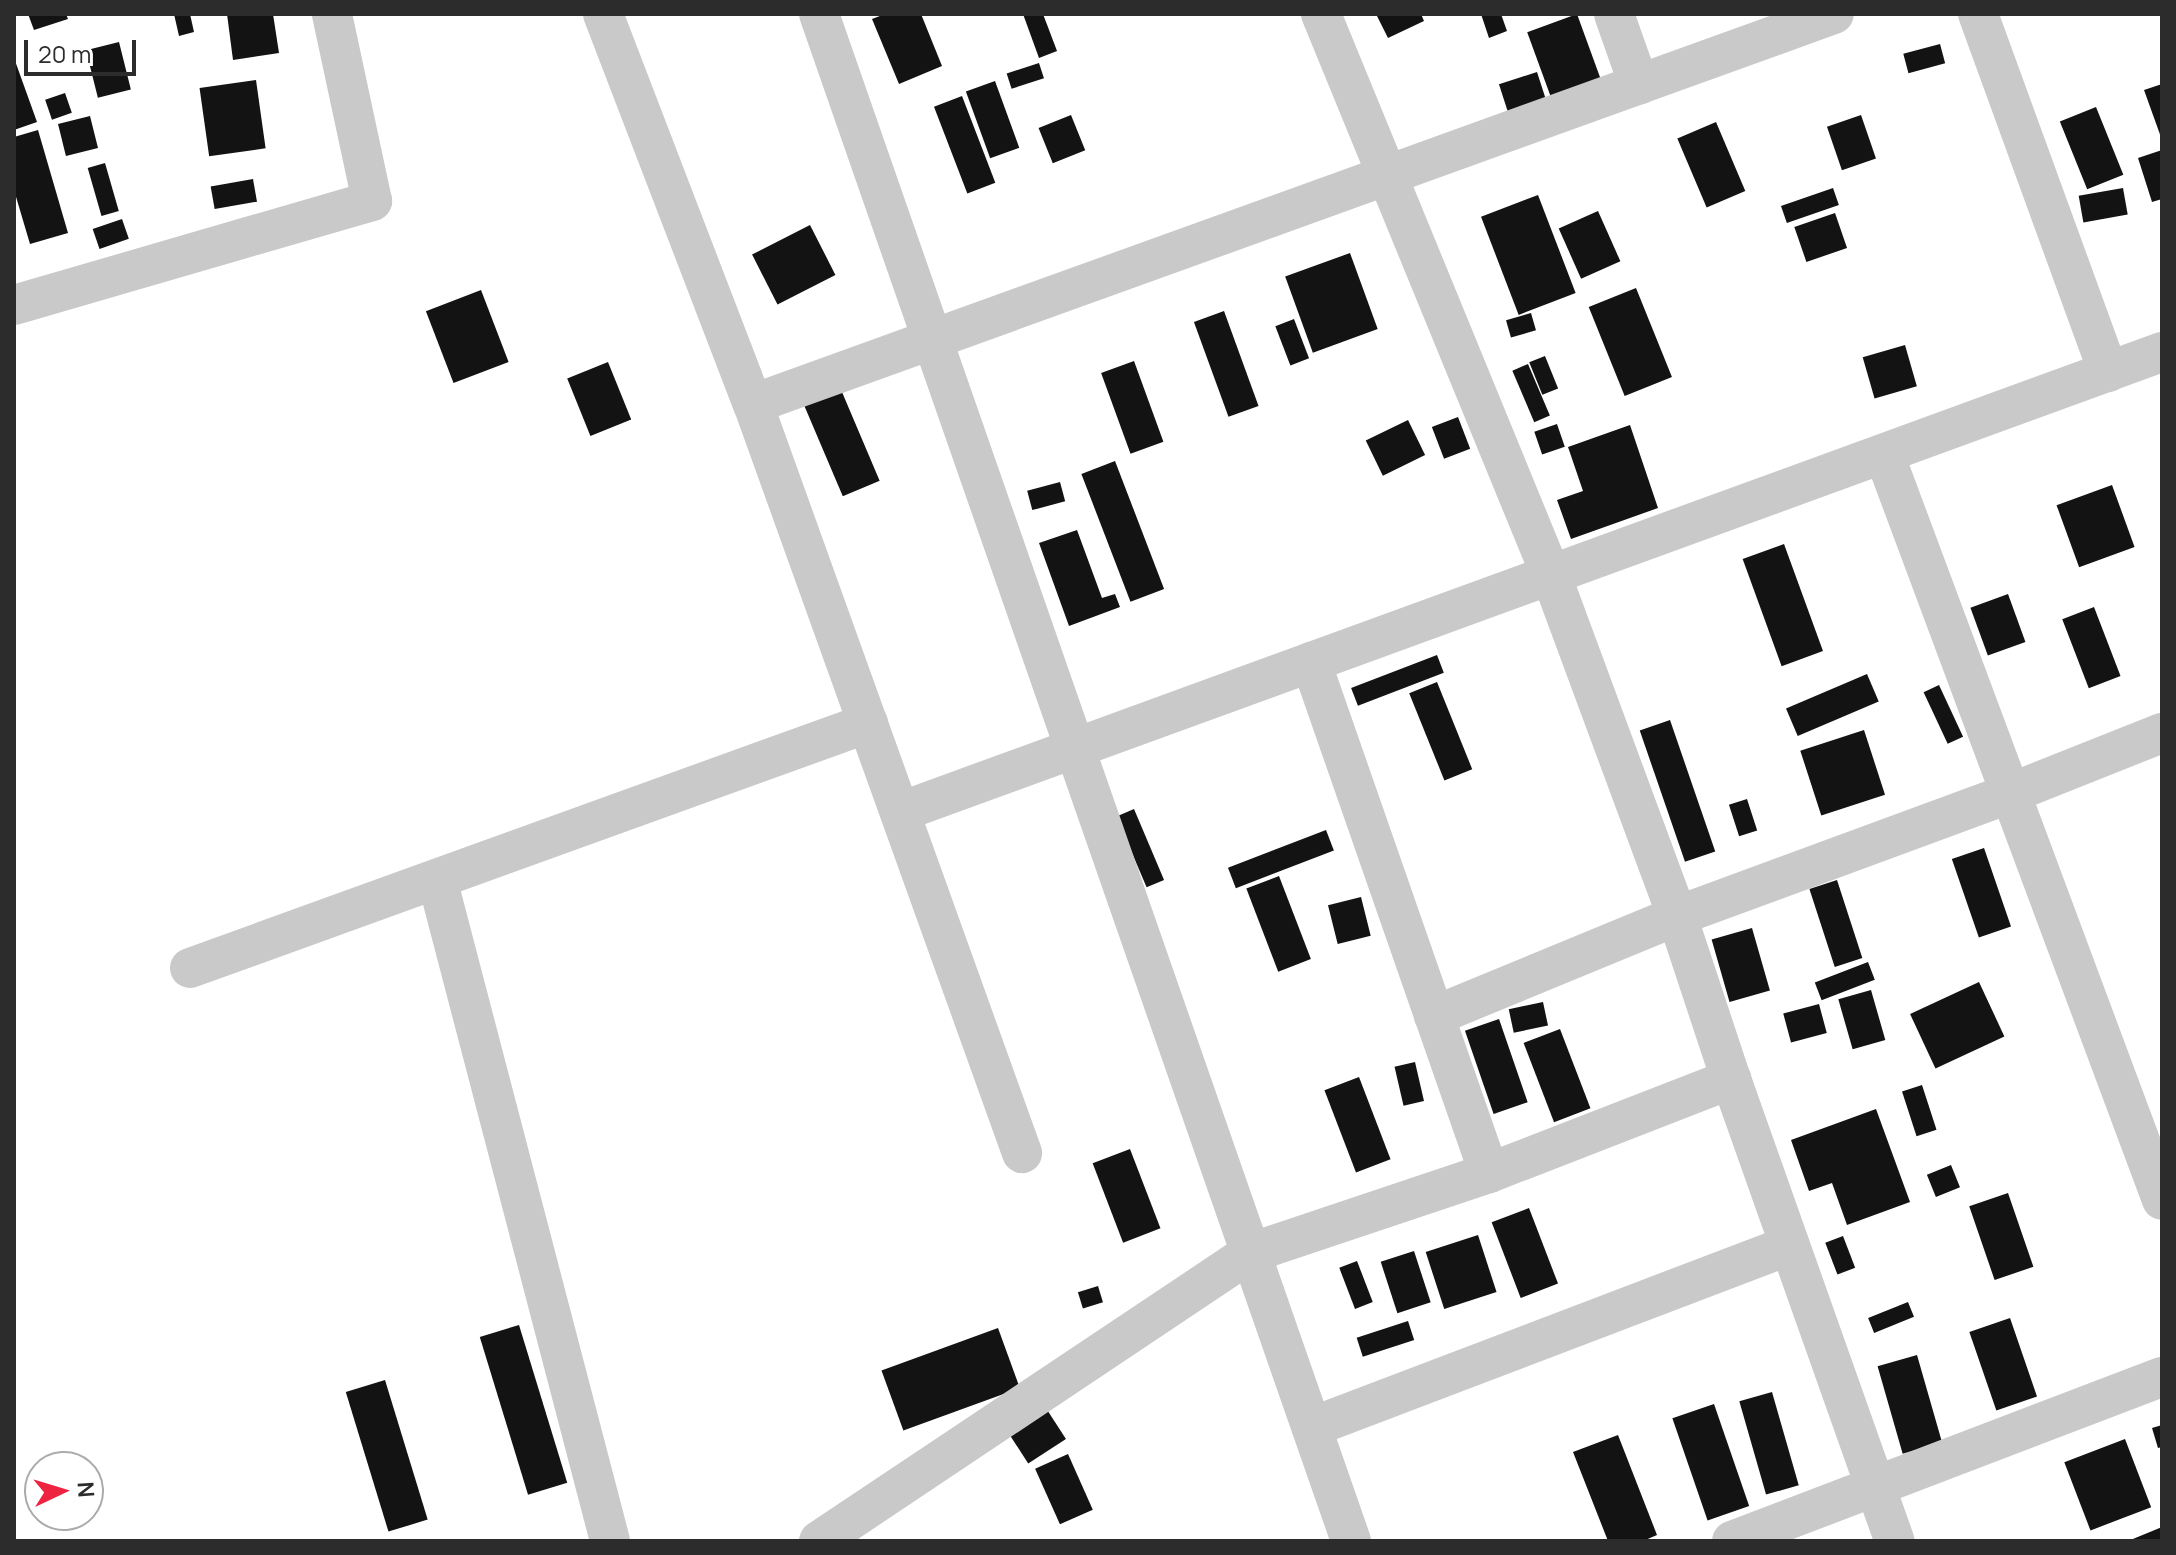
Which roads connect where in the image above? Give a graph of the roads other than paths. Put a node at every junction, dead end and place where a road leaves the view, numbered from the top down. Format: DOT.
graph roads {
  1 [pos="332,14"];
  2 [pos="603,14"];
  3 [pos="819,14"];
  4 [pos="1321,14"];
  5 [pos="1614,14"];
  6 [pos="1834,14"];
  7 [pos="1978,14"];
  8 [pos="1639,85"];
  9 [pos="1388,175"];
  10 [pos="14,305"];
  11 [pos="933,339"];
  12 [pos="2162,352"];
  13 [pos="2108,372"];
  14 [pos="753,404"];
  15 [pos="1884,454"];
  16 [pos="1551,575"];
  17 [pos="1311,662"];
  18 [pos="868,723"];
  19 [pos="2162,733"];
  20 [pos="1075,749"];
  21 [pos="2011,793"];
  22 [pos="900,812"];
  23 [pos="437,879"];
  24 [pos="1677,916"];
  25 [pos="190,968"];
  26 [pos="1434,1016"];
  27 [pos="1731,1079"];
  28 [pos="1022,1153"];
  29 [pos="1489,1173"];
  30 [pos="2162,1200"];
  31 [pos="1790,1245"];
  32 [pos="1250,1253"];
  33 [pos="2162,1377"];
  34 [pos="1312,1427"];
  35 [pos="1875,1484"];
  36 [pos="610,1541"];
  37 [pos="819,1541"];
  38 [pos="1351,1541"];
  39 [pos="1732,1541"];
  40 [pos="1895,1541"];
  1 -- 10 [label="street"];
  2 -- 14 [label="street"];
  3 -- 11 [label="street"];
  4 -- 9 [label="street"];
  5 -- 8 [label="street"];
  6 -- 8 [label="street"];
  7 -- 13 [label="street"];
  8 -- 9 [label="street"];
  9 -- 11 [label="street"];
  9 -- 16 [label="street"];
  11 -- 14 [label="street"];
  11 -- 20 [label="street"];
  12 -- 13 [label="street"];
  13 -- 15 [label="street"];
  14 -- 18 [label="street"];
  15 -- 16 [label="street"];
  15 -- 21 [label="street"];
  16 -- 17 [label="street"];
  16 -- 24 [label="street"];
  17 -- 20 [label="street"];
  17 -- 26 [label="street"];
  18 -- 22 [label="street"];
  18 -- 23 [label="street"];
  19 -- 21 [label="street"];
  20 -- 22 [label="street"];
  20 -- 32 [label="street"];
  21 -- 24 [label="street"];
  21 -- 30 [label="street"];
  22 -- 28 [label="street"];
  23 -- 25 [label="street"];
  23 -- 36 [label="street"];
  24 -- 26 [label="street"];
  24 -- 27 [label="street"];
  26 -- 29 [label="street"];
  27 -- 29 [label="street"];
  27 -- 31 [label="street"];
  29 -- 32 [label="street"];
  31 -- 34 [label="street"];
  31 -- 35 [label="street"];
  32 -- 34 [label="street"];
  32 -- 37 [label="street"];
  33 -- 35 [label="street"];
  34 -- 38 [label="street"];
  35 -- 39 [label="street"];
  35 -- 40 [label="street"];
}
